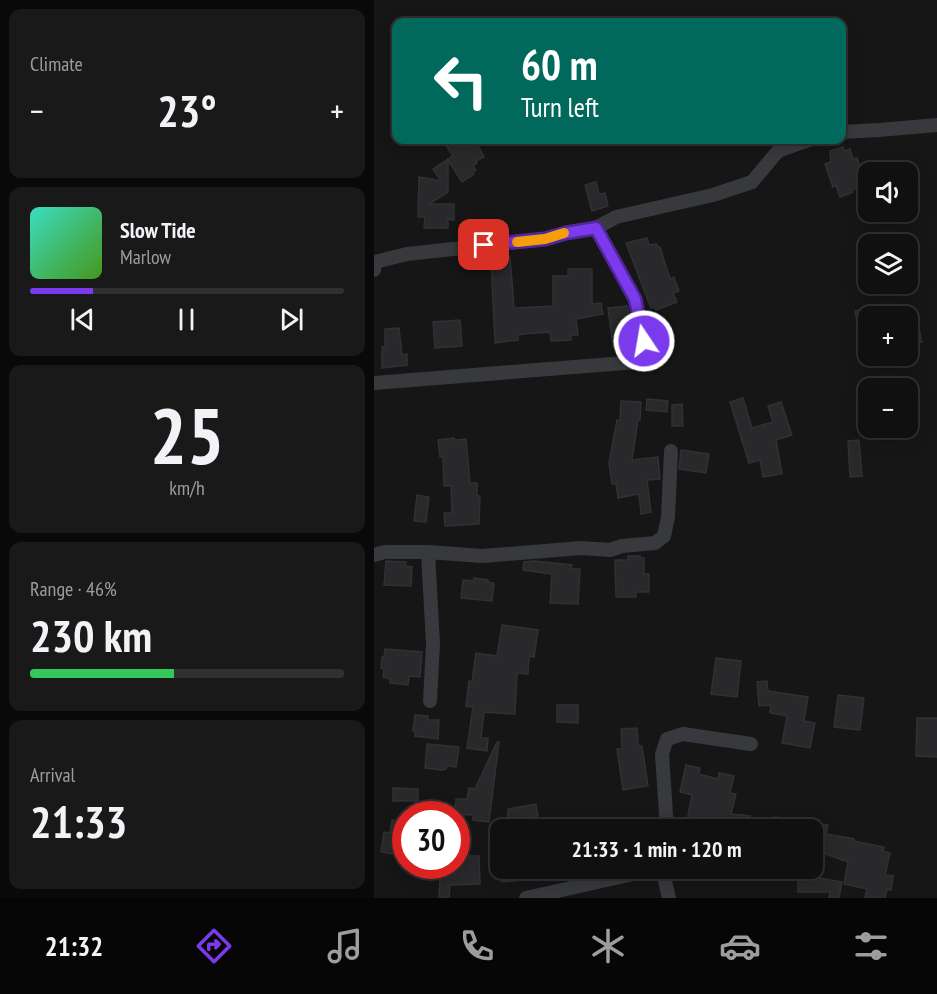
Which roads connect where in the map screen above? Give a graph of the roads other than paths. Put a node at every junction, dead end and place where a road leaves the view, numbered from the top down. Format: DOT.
graph roads {
  1 [pos="938,125"];
  2 [pos="846,132"];
  3 [pos="798,144"];
  4 [pos="596,228"];
  5 [pos="374,261"];
  6 [pos="374,383"];
  7 [pos="671,451"];
  8 [pos="428,552"];
  9 [pos="374,555"];
  10 [pos="430,701"];
  11 [pos="751,744"];
  12 [pos="666,819"];
  13 [pos="612,879"];
  14 [pos="664,879"];
  15 [pos="526,898"];
  16 [pos="669,898"];
  1 -- 2 [label="street"];
  3 -- 4 [label="street"];
  4 -- 5 [label="street"];
  4 -- 6 [label="street"];
  7 -- 8 [label="street"];
  8 -- 9 [label="street"];
  8 -- 10 [label="street"];
  11 -- 12 [label="street"];
  13 -- 15 [label="street"];
  14 -- 16 [label="street"];
}
